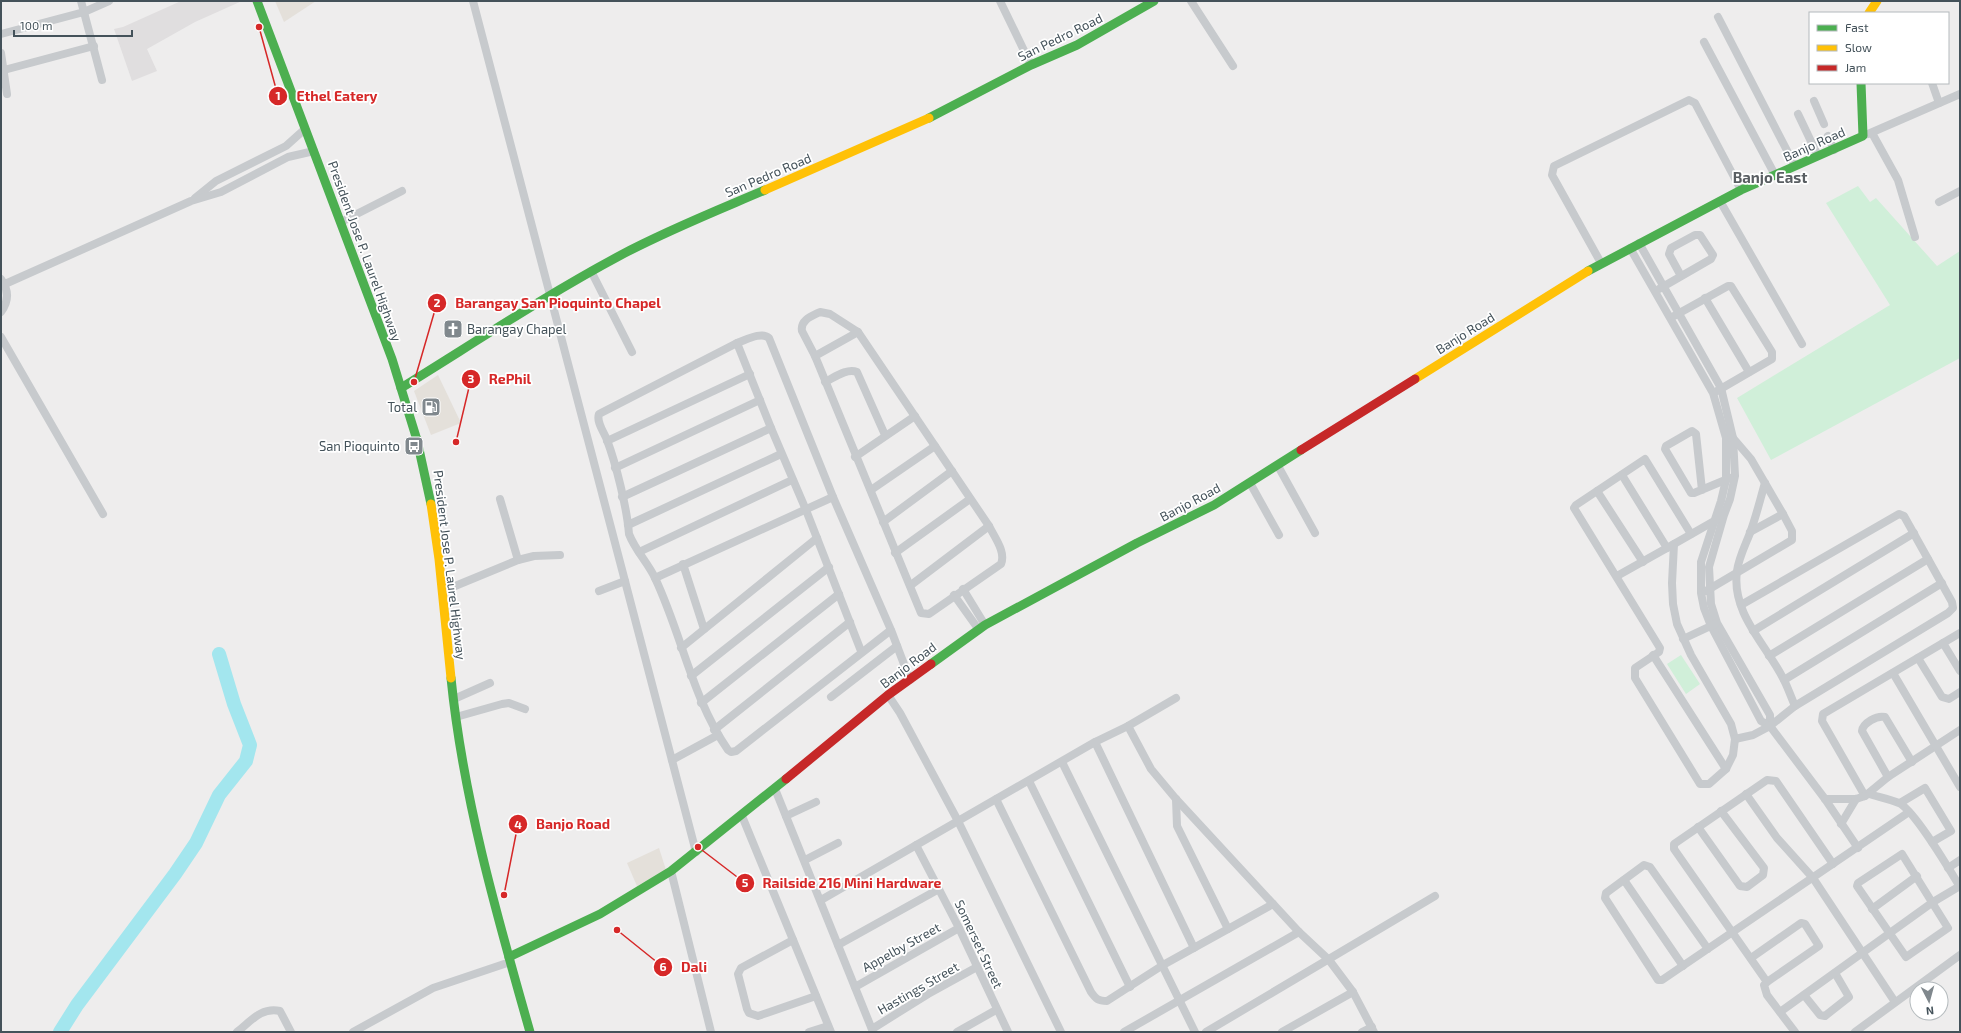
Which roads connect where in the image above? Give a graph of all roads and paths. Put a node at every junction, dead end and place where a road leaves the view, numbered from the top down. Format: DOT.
graph roads {
  1 [pos="81,1"];
  2 [pos="109,1"];
  3 [pos="257,1"];
  4 [pos="473,1"];
  5 [pos="1000,1"];
  6 [pos="1154,1"];
  7 [pos="1191,1"];
  8 [pos="1877,1"];
  9 [pos="84,12"];
  10 [pos="1870,12"];
  11 [pos="1718,17"];
  12 [pos="1,34"];
  13 [pos="1704,42"];
  14 [pos="94,46"];
  15 [pos="1,53"];
  16 [pos="1031,65"];
  17 [pos="1233,66"];
  18 [pos="4,70"];
  19 [pos="102,80"];
  20 [pos="1861,84"];
  21 [pos="1932,84"];
  22 [pos="7,94"];
  23 [pos="1960,94"];
  24 [pos="1814,101"];
  25 [pos="1939,103"];
  26 [pos="1798,114"];
  27 [pos="1824,124"];
  28 [pos="305,129"];
  29 [pos="1872,132"];
  30 [pos="1828,136"];
  31 [pos="1864,136"];
  32 [pos="1834,150"];
  33 [pos="314,151"];
  34 [pos="1818,156"];
  35 [pos="1795,166"];
  36 [pos="1775,175"];
  37 [pos="216,181"];
  38 [pos="1741,190"];
  39 [pos="402,191"];
  40 [pos="1960,191"];
  41 [pos="221,192"];
  42 [pos="192,200"];
  43 [pos="1720,201"];
  44 [pos="1939,202"];
  45 [pos="340,222"];
  46 [pos="1915,237"];
  47 [pos="1639,243"];
  48 [pos="1630,248"];
  49 [pos="1601,263"];
  50 [pos="591,271"];
  51 [pos="1657,275"];
  52 [pos="1681,276"];
  53 [pos="1648,280"];
  54 [pos="3,282"];
  55 [pos="1663,286"];
  56 [pos="1654,291"];
  57 [pos="551,295"];
  58 [pos="1705,298"];
  59 [pos="1,312"];
  60 [pos="1678,313"];
  61 [pos="1670,318"];
  62 [pos="858,332"];
  63 [pos="1,337"];
  64 [pos="737,343"];
  65 [pos="1802,344"];
  66 [pos="1699,349"];
  67 [pos="632,352"];
  68 [pos="1690,354"];
  69 [pos="815,356"];
  70 [pos="1749,372"];
  71 [pos="750,374"];
  72 [pos="825,382"];
  73 [pos="402,388"];
  74 [pos="1721,388"];
  75 [pos="1713,393"];
  76 [pos="760,400"];
  77 [pos="915,416"];
  78 [pos="771,428"];
  79 [pos="885,435"];
  80 [pos="1729,438"];
  81 [pos="607,442"];
  82 [pos="935,446"];
  83 [pos="781,454"];
  84 [pos="856,457"];
  85 [pos="1278,466"];
  86 [pos="615,468"];
  87 [pos="952,471"];
  88 [pos="1622,475"];
  89 [pos="1735,476"];
  90 [pos="792,480"];
  91 [pos="1726,480"];
  92 [pos="1250,483"];
  93 [pos="1765,484"];
  94 [pos="871,490"];
  95 [pos="1702,490"];
  96 [pos="1597,491"];
  97 [pos="622,497"];
  98 [pos="833,497"];
  99 [pos="500,499"];
  100 [pos="970,499"];
  101 [pos="806,510"];
  102 [pos="103,514"];
  103 [pos="1783,514"];
  104 [pos="1724,515"];
  105 [pos="1714,521"];
  106 [pos="883,522"];
  107 [pos="628,525"];
  108 [pos="989,526"];
  109 [pos="1750,532"];
  110 [pos="1315,533"];
  111 [pos="1914,533"];
  112 [pos="1691,534"];
  113 [pos="1279,535"];
  114 [pos="817,538"];
  115 [pos="1671,546"];
  116 [pos="639,552"];
  117 [pos="895,553"];
  118 [pos="560,555"];
  119 [pos="1928,559"];
  120 [pos="518,560"];
  121 [pos="1643,562"];
  122 [pos="683,564"];
  123 [pos="829,567"];
  124 [pos="1737,573"];
  125 [pos="1617,576"];
  126 [pos="655,578"];
  127 [pos="625,581"];
  128 [pos="1942,583"];
  129 [pos="910,585"];
  130 [pos="963,589"];
  131 [pos="599,591"];
  132 [pos="443,592"];
  133 [pos="1705,592"];
  134 [pos="839,594"];
  135 [pos="954,596"];
  136 [pos="1740,605"];
  137 [pos="850,622"];
  138 [pos="1714,624"];
  139 [pos="982,627"];
  140 [pos="704,629"];
  141 [pos="891,630"];
  142 [pos="1753,631"];
  143 [pos="1960,633"];
  144 [pos="1683,639"];
  145 [pos="1943,643"];
  146 [pos="897,646"];
  147 [pos="681,648"];
  148 [pos="862,652"];
  149 [pos="1654,656"];
  150 [pos="1769,656"];
  151 [pos="1918,658"];
  152 [pos="1744,669"];
  153 [pos="1960,671"];
  154 [pos="1736,673"];
  155 [pos="1893,673"];
  156 [pos="691,676"];
  157 [pos="910,680"];
  158 [pos="1784,680"];
  159 [pos="490,682"];
  160 [pos="1960,692"];
  161 [pos="888,695"];
  162 [pos="831,697"];
  163 [pos="1176,698"];
  164 [pos="454,699"];
  165 [pos="701,703"];
  166 [pos="1795,706"];
  167 [pos="525,709"];
  168 [pos="456,717"];
  169 [pos="1128,726"];
  170 [pos="1770,726"];
  171 [pos="1960,730"];
  172 [pos="716,733"];
  173 [pos="1735,739"];
  174 [pos="1095,742"];
  175 [pos="1936,745"];
  176 [pos="672,760"];
  177 [pos="1062,762"];
  178 [pos="1912,762"];
  179 [pos="1726,769"];
  180 [pos="1888,777"];
  181 [pos="1029,780"];
  182 [pos="1960,787"];
  183 [pos="775,789"];
  184 [pos="1746,794"];
  185 [pos="1867,795"];
  186 [pos="996,799"];
  187 [pos="1176,799"];
  188 [pos="1825,799"];
  189 [pos="1856,799"];
  190 [pos="816,802"];
  191 [pos="1900,803"];
  192 [pos="1721,811"];
  193 [pos="1908,812"];
  194 [pos="742,816"];
  195 [pos="786,816"];
  196 [pos="958,820"];
  197 [pos="1841,824"];
  198 [pos="1698,827"];
  199 [pos="1932,842"];
  200 [pos="838,843"];
  201 [pos="916,845"];
  202 [pos="1858,848"];
  203 [pos="696,852"];
  204 [pos="805,860"];
  205 [pos="1960,860"];
  206 [pos="1833,864"];
  207 [pos="1948,868"];
  208 [pos="671,871"];
  209 [pos="1917,876"];
  210 [pos="1813,878"];
  211 [pos="1624,880"];
  212 [pos="1960,887"];
  213 [pos="939,889"];
  214 [pos="1435,896"];
  215 [pos="821,900"];
  216 [pos="1933,902"];
  217 [pos="1273,904"];
  218 [pos="1872,909"];
  219 [pos="959,928"];
  220 [pos="1228,929"];
  221 [pos="1299,932"];
  222 [pos="1733,932"];
  223 [pos="1889,934"];
  224 [pos="793,940"];
  225 [pos="838,945"];
  226 [pos="1194,948"];
  227 [pos="1708,949"];
  228 [pos="1862,953"];
  229 [pos="1960,955"];
  230 [pos="1751,958"];
  231 [pos="509,959"];
  232 [pos="1329,960"];
  233 [pos="1163,965"];
  234 [pos="1683,966"];
  235 [pos="978,967"];
  236 [pos="1835,973"];
  237 [pos="1767,982"];
  238 [pos="855,986"];
  239 [pos="1130,987"];
  240 [pos="1353,992"];
  241 [pos="1804,994"];
  242 [pos="816,996"];
  243 [pos="1180,999"];
  244 [pos="1895,1002"];
  245 [pos="996,1010"];
  246 [pos="1780,1012"];
  247 [pos="830,1029"];
  248 [pos="1373,1029"];
  249 [pos="872,1030"];
  250 [pos="237,1032"];
  251 [pos="291,1032"];
  252 [pos="352,1032"];
  253 [pos="530,1032"];
  254 [pos="711,1032"];
  255 [pos="809,1032"];
  256 [pos="957,1032"];
  257 [pos="1008,1032"];
  258 [pos="1061,1032"];
  259 [pos="1124,1032"];
  260 [pos="1195,1032"];
  261 [pos="1206,1032"];
  262 [pos="1282,1032"];
  263 [pos="1362,1032"];
  264 [pos="1795,1032"];
  265 [pos="1855,1032"];
  1 -- 9 [label="street"];
  2 -- 9 [label="street"];
  3 -- 28 [label="main road, President Jose P. Laurel Highway"];
  4 -- 57 [label="street"];
  5 -- 16 [label="street"];
  6 -- 16 [label="main road, San Pedro Road"];
  7 -- 17 [label="street"];
  8 -- 10 [label="main road"];
  9 -- 12 [label="street"];
  9 -- 14 [label="street"];
  11 -- 35 [label="street"];
  13 -- 36 [label="street"];
  14 -- 18 [label="street"];
  14 -- 19 [label="street"];
  15 -- 18 [label="street"];
  16 -- 50 [label="main road, San Pedro Road"];
  18 -- 22 [label="street"];
  20 -- 31 [label="main road, Banjo Road"];
  21 -- 25 [label="street"];
  23 -- 25 [label="street"];
  24 -- 27 [label="street"];
  25 -- 29 [label="street"];
  26 -- 34 [label="street"];
  28 -- 33 [label="main road, President Jose P. Laurel Highway"];
  28 -- 37 [label="street"];
  29 -- 31 [label="street"];
  29 -- 46 [label="street"];
  30 -- 32 [label="street"];
  31 -- 32 [label="main road, Banjo Road"];
  32 -- 34 [label="main road, Banjo Road"];
  33 -- 41 [label="street"];
  33 -- 45 [label="main road, President Jose P. Laurel Highway"];
  34 -- 35 [label="main road, Banjo Road"];
  35 -- 36 [label="main road, Banjo Road"];
  36 -- 38 [label="main road, Banjo Road"];
  37 -- 41 [label="street"];
  37 -- 42 [label="street"];
  38 -- 43 [label="main road, Banjo Road"];
  38 -- 49 [label="street"];
  39 -- 45 [label="street"];
  40 -- 44 [label="street"];
  41 -- 42 [label="street"];
  42 -- 54 [label="street"];
  43 -- 47 [label="main road, Banjo Road"];
  43 -- 65 [label="street"];
  45 -- 73 [label="main road, President Jose P. Laurel Highway"];
  47 -- 48 [label="main road, Banjo Road"];
  47 -- 51 [label="street"];
  48 -- 49 [label="main road, Banjo Road"];
  48 -- 53 [label="street"];
  49 -- 85 [label="main road, Banjo Road"];
  50 -- 57 [label="main road, San Pedro Road"];
  50 -- 67 [label="street"];
  51 -- 53 [label="street"];
  51 -- 55 [label="street"];
  52 -- 52 [label="street"];
  52 -- 55 [label="street"];
  53 -- 56 [label="street"];
  54 -- 59 [label="street"];
  55 -- 56 [label="street"];
  55 -- 60 [label="street"];
  56 -- 61 [label="street"];
  57 -- 73 [label="main road, San Pedro Road"];
  57 -- 127 [label="street"];
  58 -- 60 [label="street"];
  58 -- 70 [label="street"];
  58 -- 70 [label="street"];
  60 -- 61 [label="street"];
  60 -- 66 [label="street"];
  61 -- 68 [label="street"];
  62 -- 69 [label="street"];
  62 -- 69 [label="street"];
  62 -- 77 [label="street"];
  63 -- 102 [label="street"];
  64 -- 71 [label="street"];
  64 -- 81 [label="street"];
  64 -- 98 [label="street"];
  66 -- 68 [label="street"];
  66 -- 74 [label="street"];
  68 -- 75 [label="street"];
  69 -- 72 [label="street"];
  70 -- 74 [label="street"];
  71 -- 76 [label="street"];
  71 -- 81 [label="street"];
  72 -- 79 [label="street"];
  72 -- 84 [label="street"];
  73 -- 132 [label="main road, President Jose P. Laurel Highway"];
  74 -- 75 [label="street"];
  74 -- 80 [label="street"];
  75 -- 80 [label="street"];
  76 -- 78 [label="street"];
  76 -- 86 [label="street"];
  77 -- 79 [label="street"];
  77 -- 82 [label="street"];
  78 -- 83 [label="street"];
  78 -- 97 [label="street"];
  79 -- 84 [label="street"];
  80 -- 89 [label="street"];
  80 -- 91 [label="street"];
  80 -- 93 [label="street"];
  81 -- 86 [label="street"];
  82 -- 87 [label="street"];
  82 -- 94 [label="street"];
  83 -- 90 [label="street"];
  83 -- 107 [label="street"];
  84 -- 94 [label="street"];
  85 -- 92 [label="main road, Banjo Road"];
  85 -- 110 [label="street"];
  86 -- 97 [label="street"];
  87 -- 100 [label="street"];
  87 -- 106 [label="street"];
  88 -- 96 [label="street"];
  88 -- 112 [label="street"];
  88 -- 115 [label="street"];
  89 -- 91 [label="street"];
  89 -- 104 [label="street"];
  90 -- 101 [label="street"];
  90 -- 116 [label="street"];
  91 -- 95 [label="street"];
  91 -- 105 [label="street"];
  92 -- 113 [label="street"];
  92 -- 139 [label="main road, Banjo Road"];
  93 -- 103 [label="street"];
  93 -- 109 [label="street"];
  94 -- 106 [label="street"];
  95 -- 95 [label="street"];
  96 -- 121 [label="street"];
  96 -- 125 [label="street"];
  97 -- 107 [label="street"];
  98 -- 101 [label="street"];
  98 -- 141 [label="street"];
  99 -- 120 [label="street"];
  100 -- 108 [label="street"];
  100 -- 117 [label="street"];
  101 -- 114 [label="street"];
  101 -- 122 [label="street"];
  103 -- 109 [label="street"];
  103 -- 124 [label="street"];
  104 -- 105 [label="street"];
  104 -- 133 [label="street"];
  105 -- 112 [label="street"];
  105 -- 133 [label="street"];
  106 -- 117 [label="street"];
  107 -- 116 [label="street"];
  108 -- 129 [label="street"];
  108 -- 130 [label="street"];
  109 -- 124 [label="street"];
  111 -- 119 [label="street"];
  111 -- 136 [label="street"];
  111 -- 142 [label="street"];
  112 -- 115 [label="street"];
  114 -- 123 [label="street"];
  114 -- 140 [label="street"];
  115 -- 121 [label="street"];
  115 -- 144 [label="street"];
  116 -- 126 [label="street"];
  117 -- 129 [label="street"];
  118 -- 120 [label="street"];
  119 -- 128 [label="street"];
  119 -- 150 [label="street"];
  120 -- 132 [label="street"];
  121 -- 125 [label="street"];
  122 -- 126 [label="street"];
  122 -- 140 [label="street"];
  123 -- 134 [label="street"];
  123 -- 156 [label="street"];
  124 -- 133 [label="street"];
  124 -- 136 [label="street"];
  125 -- 149 [label="street"];
  126 -- 147 [label="street"];
  127 -- 131 [label="street"];
  127 -- 176 [label="street"];
  128 -- 158 [label="street"];
  128 -- 166 [label="street"];
  129 -- 135 [label="street"];
  130 -- 135 [label="street"];
  130 -- 139 [label="street"];
  132 -- 164 [label="main road, President Jose P. Laurel Highway"];
  133 -- 138 [label="street"];
  134 -- 137 [label="street"];
  134 -- 165 [label="street"];
  135 -- 139 [label="street"];
  136 -- 142 [label="street"];
  137 -- 148 [label="street"];
  137 -- 172 [label="street"];
  138 -- 144 [label="street"];
  138 -- 152 [label="street"];
  138 -- 154 [label="street"];
  139 -- 157 [label="main road, Banjo Road"];
  140 -- 147 [label="street"];
  141 -- 146 [label="street"];
  141 -- 148 [label="street"];
  142 -- 150 [label="street"];
  143 -- 145 [label="street"];
  144 -- 173 [label="street"];
  145 -- 151 [label="street"];
  145 -- 153 [label="street"];
  146 -- 157 [label="street"];
  146 -- 162 [label="street"];
  147 -- 156 [label="street"];
  148 -- 172 [label="street"];
  149 -- 179 [label="street"];
  149 -- 179 [label="street"];
  150 -- 158 [label="street"];
  151 -- 155 [label="street"];
  151 -- 160 [label="street"];
  152 -- 154 [label="street"];
  152 -- 170 [label="street"];
  154 -- 170 [label="street"];
  155 -- 175 [label="street"];
  155 -- 185 [label="street"];
  156 -- 165 [label="street"];
  157 -- 161 [label="main road, Banjo Road"];
  158 -- 166 [label="street"];
  159 -- 164 [label="street"];
  161 -- 183 [label="main road, Banjo Road"];
  161 -- 196 [label="street"];
  163 -- 169 [label="street"];
  164 -- 168 [label="main road, President Jose P. Laurel Highway"];
  165 -- 172 [label="street"];
  166 -- 170 [label="street"];
  167 -- 168 [label="street"];
  168 -- 231 [label="main road, President Jose P. Laurel Highway"];
  169 -- 174 [label="street"];
  169 -- 187 [label="street"];
  170 -- 173 [label="street"];
  170 -- 188 [label="street"];
  171 -- 175 [label="street"];
  172 -- 176 [label="street"];
  173 -- 179 [label="street"];
  174 -- 177 [label="street"];
  174 -- 226 [label="street"];
  175 -- 178 [label="street"];
  175 -- 182 [label="street"];
  176 -- 203 [label="street"];
  177 -- 181 [label="street"];
  177 -- 233 [label="street"];
  178 -- 180 [label="street"];
  178 -- 180 [label="street"];
  180 -- 185 [label="street"];
  181 -- 186 [label="street"];
  181 -- 239 [label="street"];
  183 -- 194 [label="main road, Banjo Road"];
  183 -- 195 [label="street"];
  184 -- 192 [label="street"];
  184 -- 206 [label="street"];
  184 -- 210 [label="street"];
  185 -- 189 [label="street"];
  185 -- 191 [label="street"];
  186 -- 196 [label="street"];
  186 -- 239 [label="street"];
  187 -- 217 [label="street"];
  187 -- 220 [label="street"];
  188 -- 189 [label="street"];
  188 -- 197 [label="street"];
  189 -- 197 [label="street"];
  190 -- 195 [label="street"];
  191 -- 193 [label="street"];
  191 -- 199 [label="street"];
  192 -- 198 [label="street"];
  192 -- 198 [label="street"];
  193 -- 199 [label="street"];
  193 -- 202 [label="street"];
  194 -- 203 [label="main road, Banjo Road"];
  194 -- 224 [label="street"];
  195 -- 204 [label="street"];
  196 -- 201 [label="street"];
  196 -- 258 [label="street"];
  197 -- 202 [label="street"];
  198 -- 222 [label="street"];
  199 -- 207 [label="street"];
  200 -- 204 [label="street"];
  201 -- 213 [label="street, Somerset Street"];
  201 -- 215 [label="street"];
  202 -- 206 [label="street"];
  203 -- 208 [label="main road, Banjo Road"];
  204 -- 215 [label="street"];
  205 -- 207 [label="street"];
  206 -- 210 [label="street"];
  207 -- 212 [label="street"];
  208 -- 231 [label="main road, Banjo Road"];
  208 -- 254 [label="street"];
  209 -- 216 [label="street"];
  209 -- 218 [label="street"];
  209 -- 218 [label="street"];
  210 -- 222 [label="street"];
  210 -- 228 [label="street"];
  211 -- 227 [label="street"];
  211 -- 234 [label="street"];
  211 -- 234 [label="street"];
  212 -- 216 [label="street"];
  213 -- 219 [label="street, Somerset Street"];
  213 -- 225 [label="street"];
  214 -- 232 [label="street"];
  215 -- 225 [label="street"];
  216 -- 223 [label="street"];
  216 -- 223 [label="street"];
  217 -- 220 [label="street"];
  217 -- 221 [label="street"];
  218 -- 223 [label="street"];
  219 -- 235 [label="street, Somerset Street"];
  219 -- 238 [label="street, Appelby Street"];
  220 -- 226 [label="street"];
  221 -- 232 [label="street"];
  221 -- 243 [label="street"];
  222 -- 227 [label="street"];
  222 -- 230 [label="street"];
  223 -- 228 [label="street"];
  224 -- 242 [label="street"];
  224 -- 242 [label="street"];
  225 -- 238 [label="street"];
  226 -- 233 [label="street"];
  227 -- 234 [label="street"];
  228 -- 236 [label="street"];
  228 -- 244 [label="street"];
  229 -- 244 [label="street"];
  230 -- 237 [label="street"];
  230 -- 237 [label="street"];
  231 -- 252 [label="street"];
  231 -- 253 [label="main road, President Jose P. Laurel Highway"];
  232 -- 240 [label="street"];
  232 -- 261 [label="street"];
  233 -- 239 [label="street"];
  233 -- 243 [label="street"];
  235 -- 245 [label="street, Somerset Street"];
  235 -- 249 [label="street, Hastings Street"];
  236 -- 241 [label="street"];
  236 -- 241 [label="street"];
  237 -- 246 [label="street"];
  238 -- 249 [label="street"];
  240 -- 248 [label="street"];
  240 -- 262 [label="street"];
  241 -- 246 [label="street"];
  242 -- 247 [label="street"];
  243 -- 259 [label="street"];
  243 -- 260 [label="street"];
  244 -- 265 [label="street"];
  245 -- 256 [label="street"];
  245 -- 257 [label="street, Somerset Street"];
  246 -- 264 [label="street"];
  247 -- 255 [label="street"];
  248 -- 263 [label="street"];
  250 -- 251 [label="street"];
}
